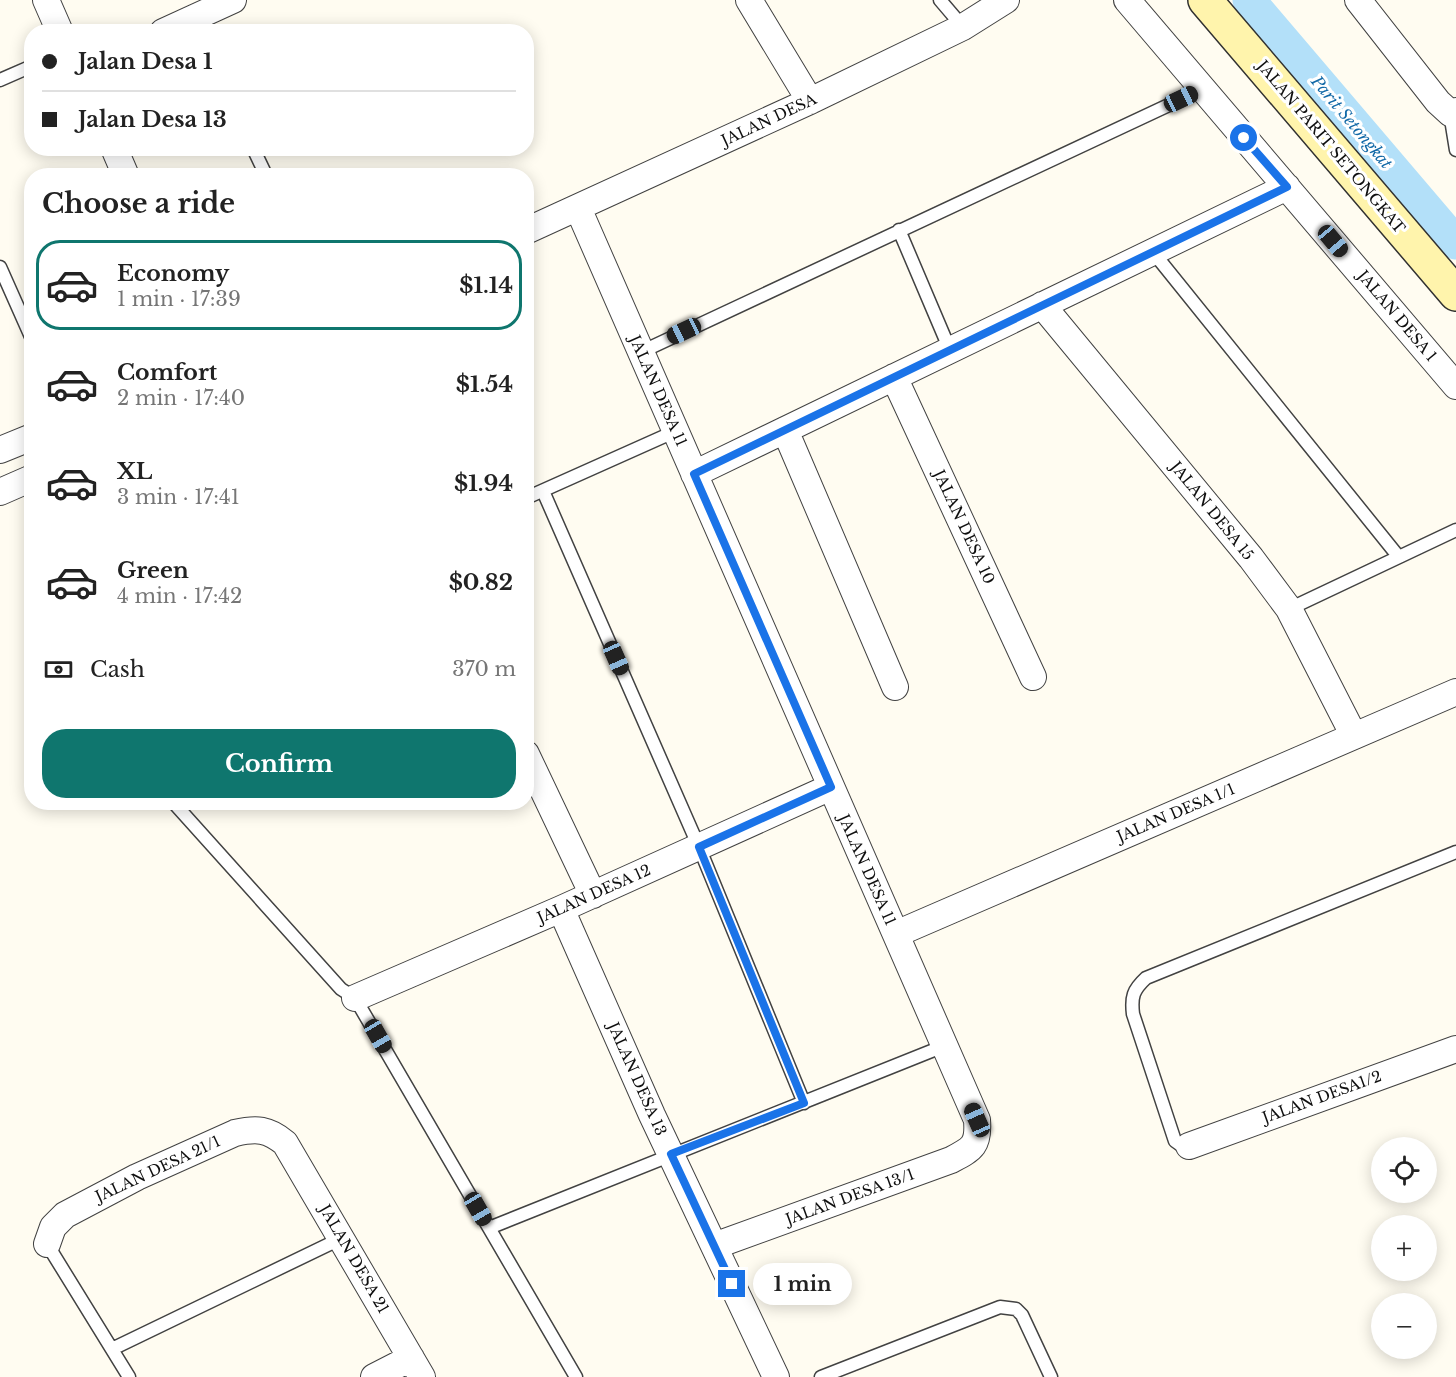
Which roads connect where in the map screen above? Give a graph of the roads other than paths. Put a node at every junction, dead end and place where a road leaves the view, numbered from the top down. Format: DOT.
graph roads {
  1 [pos="46,0"];
  2 [pos="233,0"];
  3 [pos="749,0"];
  4 [pos="940,0"];
  5 [pos="1006,0"];
  6 [pos="1127,0"];
  7 [pos="1206,0"];
  8 [pos="1358,0"];
  9 [pos="56,24"];
  10 [pos="197,24"];
  11 [pos="963,27"];
  12 [pos="24,70"];
  13 [pos="0,80"];
  14 [pos="1203,89"];
  15 [pos="810,101"];
  16 [pos="1453,112"];
  17 [pos="1456,150"];
  18 [pos="1287,187"];
  19 [pos="578,208"];
  20 [pos="534,227"];
  21 [pos="899,230"];
  22 [pos="1153,252"];
  23 [pos="0,267"];
  24 [pos="1456,294"];
  25 [pos="1042,305"];
  26 [pos="24,321"];
  27 [pos="950,350"];
  28 [pos="641,352"];
  29 [pos="894,377"];
  30 [pos="1456,386"];
  31 [pos="785,430"];
  32 [pos="676,431"];
  33 [pos="24,440"];
  34 [pos="0,450"];
  35 [pos="694,474"];
  36 [pos="24,482"];
  37 [pos="543,491"];
  38 [pos="0,492"];
  39 [pos="534,495"];
  40 [pos="1456,530"];
  41 [pos="1398,556"];
  42 [pos="1289,609"];
  43 [pos="1033,677"];
  44 [pos="895,687"];
  45 [pos="1456,692"];
  46 [pos="1354,736"];
  47 [pos="534,771"];
  48 [pos="831,787"];
  49 [pos="180,810"];
  50 [pos="699,847"];
  51 [pos="1456,852"];
  52 [pos="593,895"];
  53 [pos="561,909"];
  54 [pos="896,934"];
  55 [pos="355,998"];
  56 [pos="944,1046"];
  57 [pos="1456,1049"];
  58 [pos="804,1103"];
  59 [pos="978,1137"];
  60 [pos="285,1143"];
  61 [pos="1189,1146"];
  62 [pos="671,1154"];
  63 [pos="489,1228"];
  64 [pos="342,1238"];
  65 [pos="47,1244"];
  66 [pos="714,1246"];
  67 [pos="112,1348"];
  68 [pos="416,1368"];
  69 [pos="129,1377"];
  70 [pos="374,1377"];
  71 [pos="576,1377"];
  72 [pos="776,1377"];
  73 [pos="821,1377"];
  74 [pos="1051,1377"];
  1 -- 9 [label="street"];
  2 -- 10 [label="street"];
  3 -- 15 [label="street"];
  4 -- 11 [label="lane"];
  5 -- 11 [label="street, JALAN DESA"];
  6 -- 14 [label="street, JALAN DESA 1"];
  7 -- 24 [label="street, JALAN PARIT SETONGKAT"];
  8 -- 16 [label="street"];
  11 -- 15 [label="street, JALAN DESA"];
  12 -- 13 [label="lane"];
  14 -- 18 [label="street, JALAN DESA 1"];
  14 -- 21 [label="lane"];
  15 -- 19 [label="street, JALAN DESA"];
  16 -- 17 [label="lane"];
  18 -- 22 [label="street"];
  18 -- 30 [label="street, JALAN DESA 1"];
  19 -- 20 [label="street, JALAN DESA"];
  19 -- 28 [label="street, JALAN DESA 11"];
  21 -- 27 [label="lane"];
  21 -- 28 [label="lane"];
  22 -- 25 [label="street"];
  22 -- 41 [label="lane"];
  23 -- 26 [label="lane"];
  25 -- 27 [label="street"];
  25 -- 42 [label="street, JALAN DESA 15"];
  27 -- 29 [label="street"];
  28 -- 32 [label="street, JALAN DESA 11"];
  29 -- 31 [label="street"];
  29 -- 43 [label="street, JALAN DESA 10"];
  31 -- 35 [label="street"];
  31 -- 44 [label="street"];
  32 -- 35 [label="street, JALAN DESA 11"];
  32 -- 37 [label="lane"];
  33 -- 34 [label="street"];
  35 -- 48 [label="street, JALAN DESA 11"];
  36 -- 38 [label="street"];
  37 -- 39 [label="lane"];
  37 -- 50 [label="lane"];
  40 -- 41 [label="lane"];
  41 -- 42 [label="lane"];
  42 -- 46 [label="street, JALAN DESA 15"];
  45 -- 46 [label="street, JALAN DESA 1/1"];
  46 -- 54 [label="street, JALAN DESA 1/1"];
  47 -- 52 [label="street"];
  48 -- 50 [label="street, JALAN DESA 12"];
  48 -- 54 [label="street, JALAN DESA 11"];
  49 -- 55 [label="lane"];
  50 -- 52 [label="street, JALAN DESA 12"];
  50 -- 58 [label="lane"];
  51 -- 61 [label="lane"];
  52 -- 53 [label="street, JALAN DESA 12"];
  53 -- 55 [label="street, JALAN DESA 12"];
  53 -- 62 [label="street, JALAN DESA 13"];
  54 -- 56 [label="street, JALAN DESA 11"];
  55 -- 63 [label="lane"];
  56 -- 58 [label="lane"];
  56 -- 59 [label="street, JALAN DESA 11"];
  57 -- 61 [label="street, JALAN DESA1/2"];
  58 -- 62 [label="lane"];
  59 -- 66 [label="street, JALAN DESA 13/1"];
  60 -- 64 [label="street, JALAN DESA 21"];
  60 -- 65 [label="street, JALAN DESA 21/1"];
  62 -- 63 [label="lane"];
  62 -- 66 [label="street, JALAN DESA 13"];
  63 -- 71 [label="lane"];
  64 -- 67 [label="lane"];
  64 -- 68 [label="street, JALAN DESA 21"];
  65 -- 67 [label="lane"];
  66 -- 72 [label="street, JALAN DESA 13"];
  67 -- 69 [label="lane"];
  68 -- 70 [label="street"];
  73 -- 74 [label="lane"];
}
